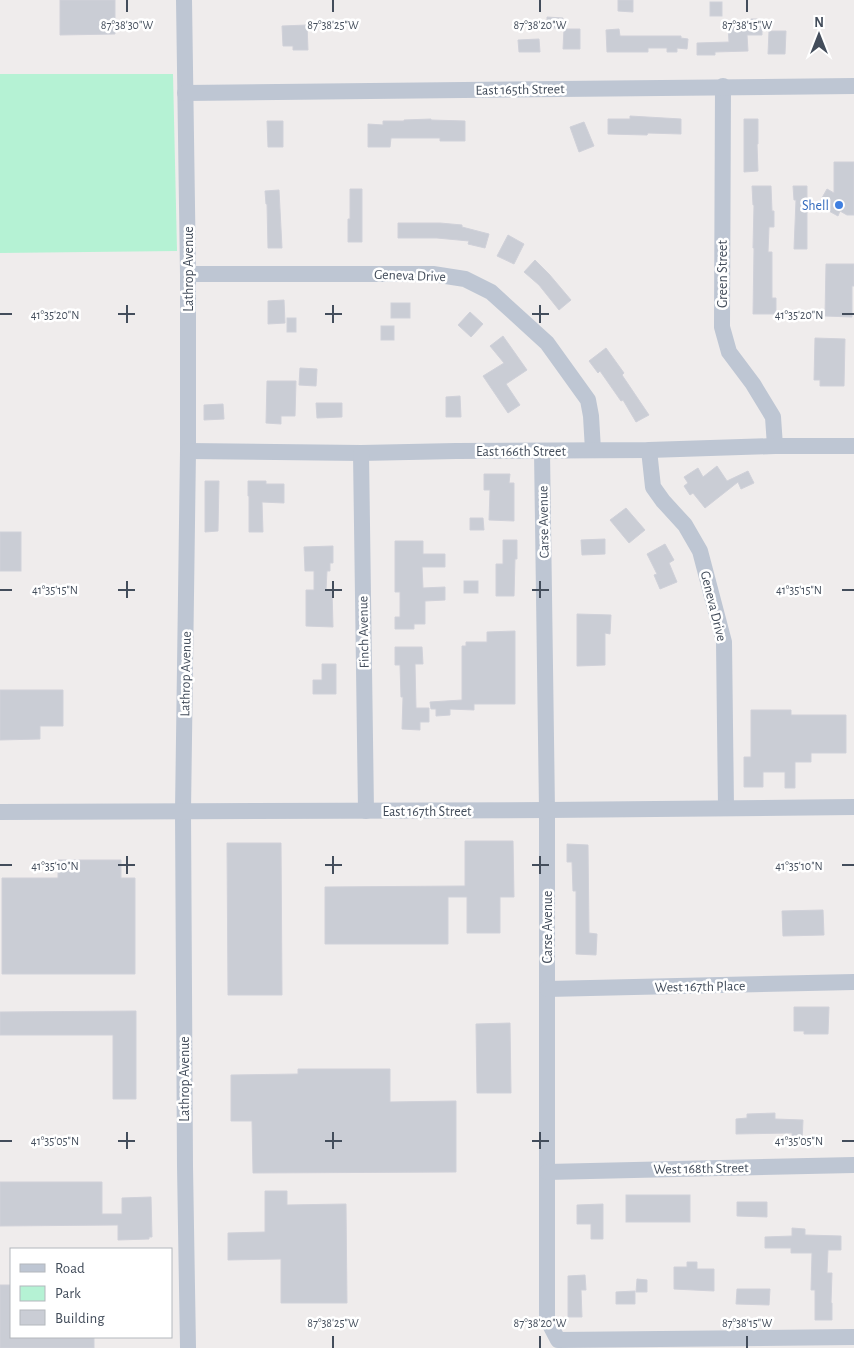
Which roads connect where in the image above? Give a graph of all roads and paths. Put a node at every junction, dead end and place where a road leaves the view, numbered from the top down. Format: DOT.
graph roads {
  1 [pos="184,0"];
  2 [pos="723,86"];
  3 [pos="854,86"];
  4 [pos="185,92"];
  5 [pos="188,274"];
  6 [pos="775,446"];
  7 [pos="854,446"];
  8 [pos="593,450"];
  9 [pos="649,450"];
  10 [pos="188,451"];
  11 [pos="542,451"];
  12 [pos="361,453"];
  13 [pos="854,807"];
  14 [pos="726,808"];
  15 [pos="547,810"];
  16 [pos="366,811"];
  17 [pos="0,812"];
  18 [pos="183,812"];
  19 [pos="854,982"];
  20 [pos="546,989"];
  21 [pos="854,1165"];
  22 [pos="547,1172"];
  23 [pos="854,1337"];
  24 [pos="188,1348"];
  1 -- 4 [label="street, Lathrop Avenue"];
  2 -- 3 [label="street, East 165th Street"];
  2 -- 4 [label="street, East 165th Street"];
  2 -- 6 [label="street, Green Street"];
  4 -- 5 [label="street, Lathrop Avenue"];
  5 -- 8 [label="street, Geneva Drive"];
  5 -- 10 [label="street, Lathrop Avenue"];
  6 -- 7 [label="street, East 166th Street"];
  6 -- 9 [label="street, East 166th Street"];
  8 -- 9 [label="street, East 166th Street"];
  8 -- 11 [label="street, East 166th Street"];
  9 -- 14 [label="street, Geneva Drive"];
  10 -- 12 [label="street, East 166th Street"];
  10 -- 18 [label="street, Lathrop Avenue"];
  11 -- 12 [label="street, East 166th Street"];
  11 -- 15 [label="street, Carse Avenue"];
  12 -- 16 [label="street, Finch Avenue"];
  13 -- 14 [label="street, East 167th Street"];
  14 -- 15 [label="street, East 167th Street"];
  15 -- 16 [label="street, East 167th Street"];
  15 -- 20 [label="street, Carse Avenue"];
  16 -- 18 [label="street, East 167th Street"];
  17 -- 18 [label="street, East 167th Street"];
  18 -- 24 [label="street, Lathrop Avenue"];
  19 -- 20 [label="street, West 167th Place"];
  20 -- 22 [label="street, Carse Avenue"];
  21 -- 22 [label="street, West 168th Street"];
  22 -- 23 [label="street, Carse Avenue"];
}
